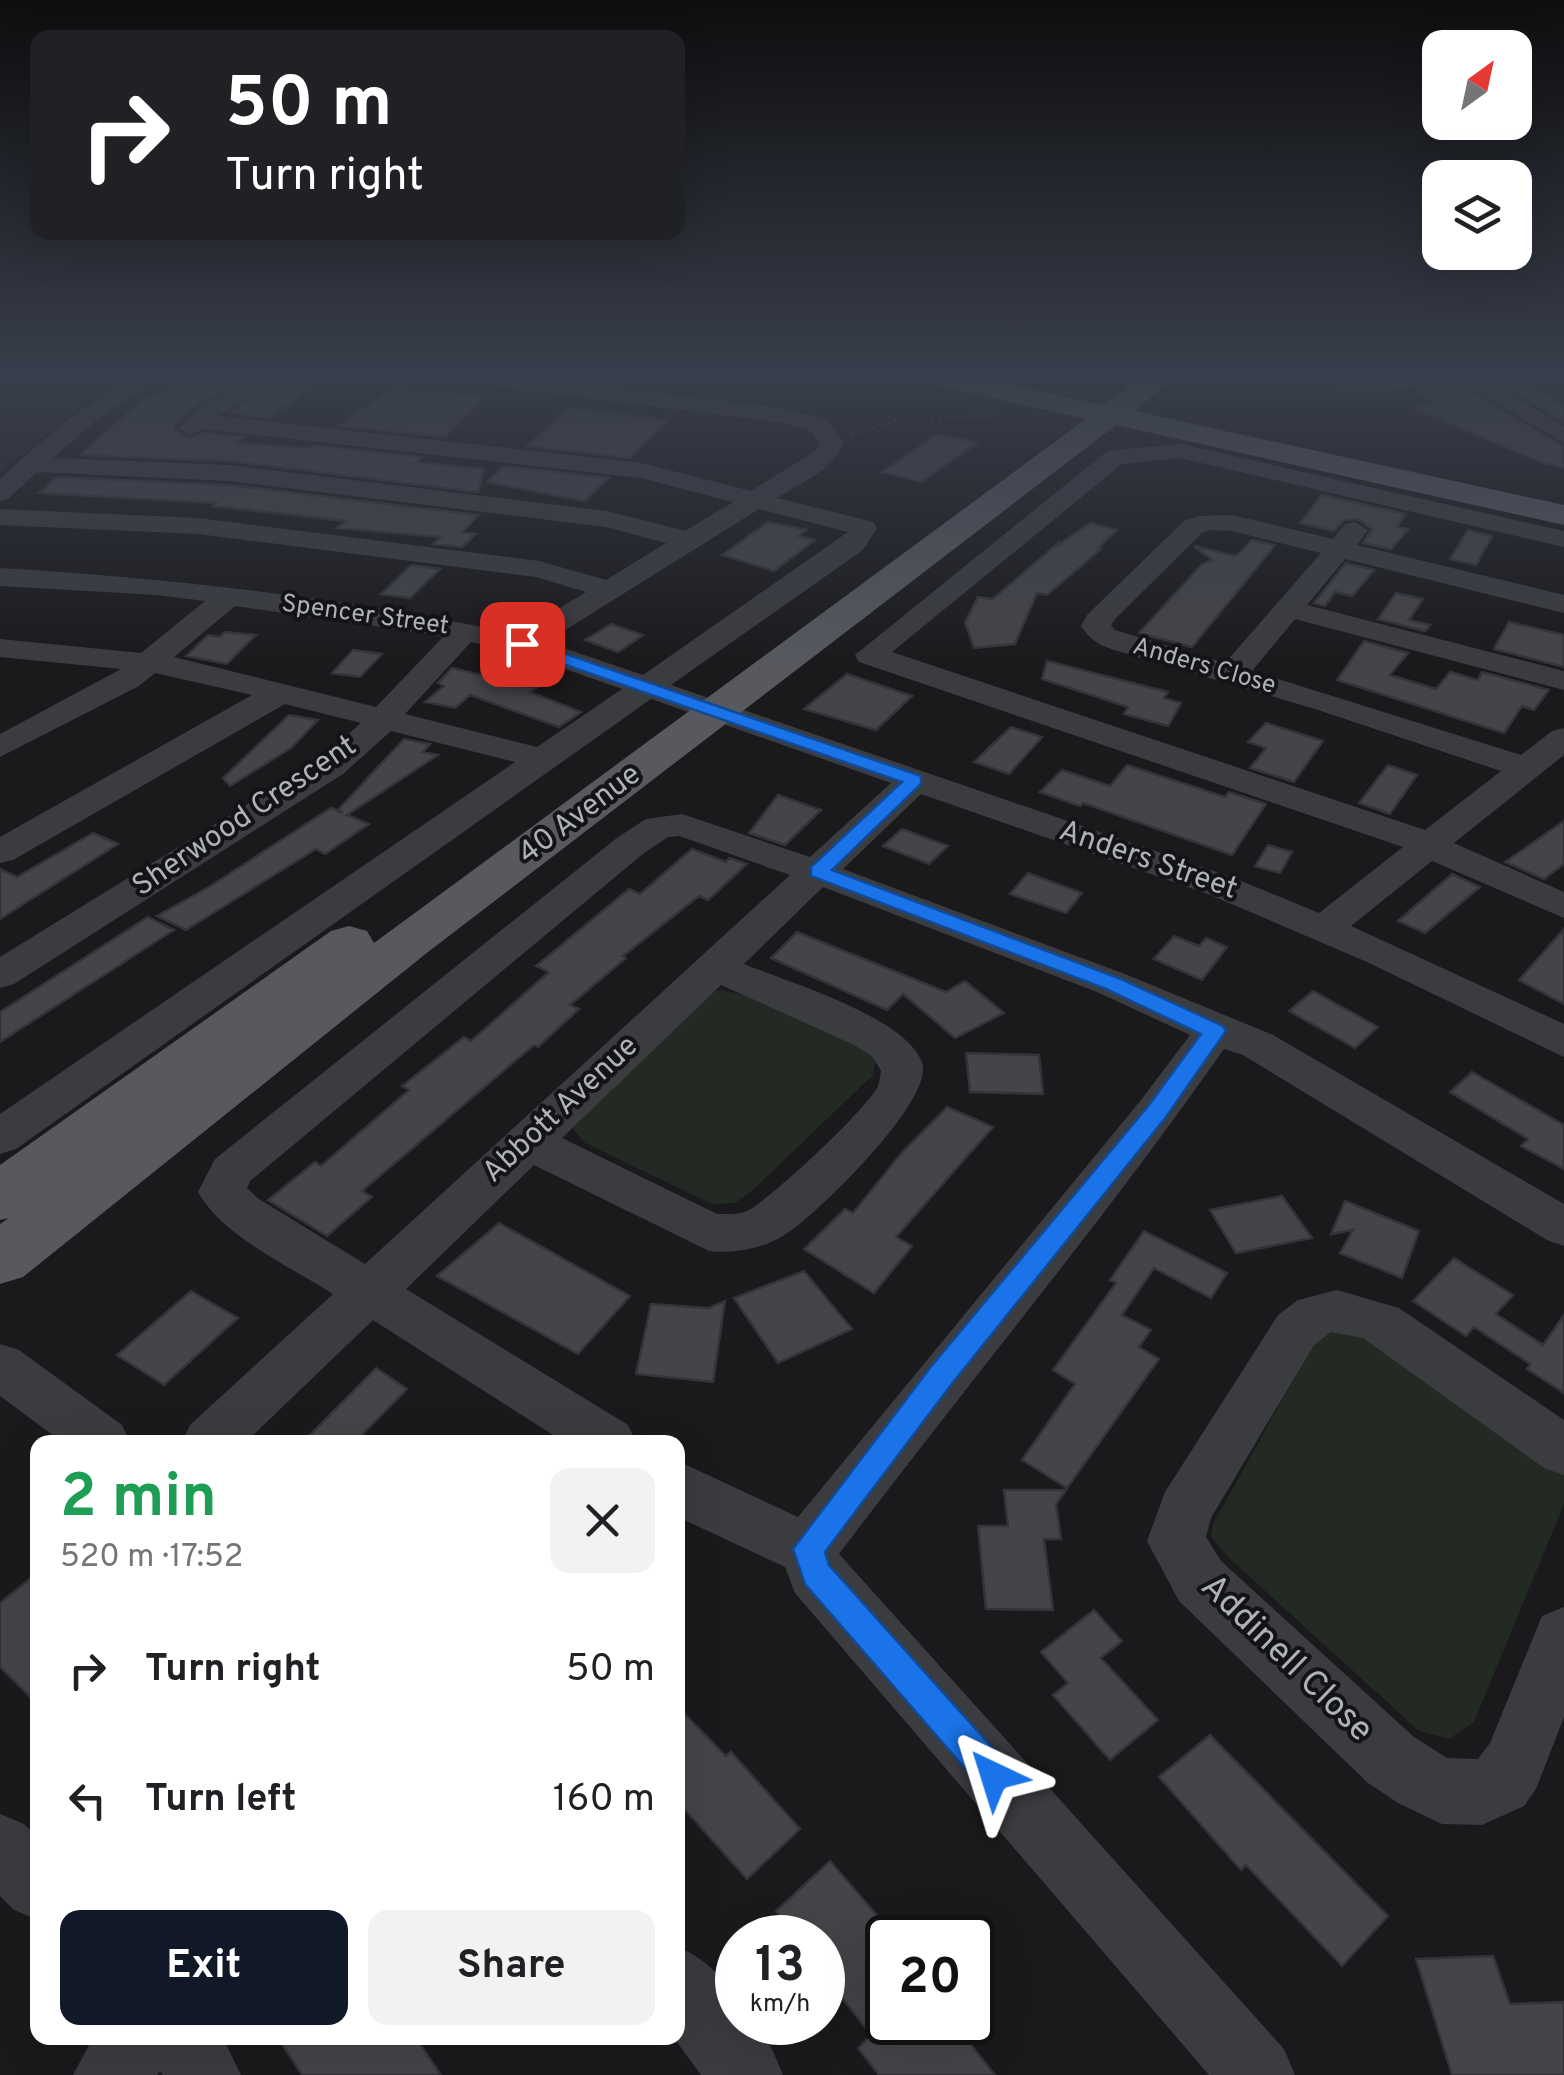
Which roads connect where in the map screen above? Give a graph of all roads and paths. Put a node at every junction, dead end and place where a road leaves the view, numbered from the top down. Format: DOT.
graph roads {
  1 [pos="22,473"];
  2 [pos="145,473"];
  3 [pos="227,473"];
  4 [pos="650,473"];
  5 [pos="798,473"];
  6 [pos="991,473"];
  7 [pos="991,473"];
  8 [pos="1095,473"];
  9 [pos="1272,473"];
  10 [pos="1382,473"];
  11 [pos="1425,473"];
  12 [pos="0,493"];
  13 [pos="1383,498"];
  14 [pos="757,499"];
  15 [pos="1564,501"];
  16 [pos="1564,515"];
  17 [pos="0,517"];
  18 [pos="104,520"];
  19 [pos="1564,539"];
  20 [pos="690,541"];
  21 [pos="1339,549"];
  22 [pos="0,576"];
  23 [pos="611,590"];
  24 [pos="229,596"];
  25 [pos="1564,604"];
  26 [pos="1290,610"];
  27 [pos="465,631"];
  28 [pos="522,644"];
  29 [pos="0,648"];
  30 [pos="151,663"];
  31 [pos="1232,675"];
  32 [pos="1564,682"];
  33 [pos="280,692"];
  34 [pos="682,700"];
  35 [pos="386,717"];
  36 [pos="1564,738"];
  37 [pos="0,746"];
  38 [pos="543,759"];
  39 [pos="1526,768"];
  40 [pos="914,780"];
  41 [pos="1429,844"];
  42 [pos="0,852"];
  43 [pos="818,872"];
  44 [pos="1564,906"];
  45 [pos="1324,928"];
  46 [pos="715,967"];
  47 [pos="0,975"];
  48 [pos="1215,1031"];
  49 [pos="1564,1042"];
  50 [pos="0,1137"];
  51 [pos="527,1141"];
  52 [pos="0,1197"];
  53 [pos="1564,1227"];
  54 [pos="0,1258"];
  55 [pos="370,1290"];
  56 [pos="0,1366"];
  57 [pos="94,1435"];
  58 [pos="217,1435"];
  59 [pos="598,1435"];
  60 [pos="1564,1451"];
  61 [pos="685,1490"];
  62 [pos="808,1549"];
  63 [pos="1564,1638"];
  64 [pos="0,1848"];
  65 [pos="30,1878"];
  66 [pos="685,1992"];
  67 [pos="134,2045"];
  68 [pos="186,2045"];
  69 [pos="110,2075"];
  70 [pos="204,2075"];
  71 [pos="746,2075"];
  72 [pos="1258,2075"];
  1 -- 12 [label="street"];
  2 -- 18 [label="street"];
  3 -- 20 [label="street"];
  4 -- 14 [label="street"];
  5 -- 14 [label="street"];
  6 -- 34 [label="main road, 40 Avenue"];
  7 -- 34 [label="main road, 40 Avenue"];
  8 -- 41 [label="street"];
  9 -- 13 [label="street"];
  10 -- 16 [label="main road"];
  11 -- 15 [label="main road"];
  13 -- 19 [label="street"];
  13 -- 21 [label="street"];
  14 -- 20 [label="street"];
  14 -- 34 [label="street"];
  17 -- 18 [label="street"];
  18 -- 23 [label="street"];
  20 -- 23 [label="street"];
  21 -- 25 [label="street, Anders Close"];
  21 -- 26 [label="street"];
  21 -- 31 [label="street, Anders Close"];
  22 -- 24 [label="street, Spencer Street"];
  23 -- 28 [label="street"];
  24 -- 27 [label="street, Spencer Street"];
  24 -- 30 [label="street"];
  26 -- 31 [label="street"];
  26 -- 32 [label="street"];
  27 -- 28 [label="street, Spencer Street"];
  27 -- 35 [label="street, Sherwood Crescent"];
  28 -- 34 [label="street, Spencer Street"];
  29 -- 30 [label="street"];
  30 -- 33 [label="street"];
  30 -- 37 [label="street"];
  31 -- 39 [label="street, Anders Close"];
  33 -- 35 [label="street"];
  33 -- 42 [label="street"];
  34 -- 38 [label="street"];
  34 -- 40 [label="street, Anders Street"];
  34 -- 52 [label="main road, 40 Avenue"];
  34 -- 54 [label="main road, 40 Avenue"];
  35 -- 38 [label="street"];
  35 -- 47 [label="street, Sherwood Crescent"];
  36 -- 39 [label="street"];
  38 -- 50 [label="street"];
  39 -- 41 [label="street"];
  40 -- 43 [label="street, Abbott Avenue"];
  40 -- 45 [label="street, Anders Street"];
  41 -- 44 [label="street"];
  41 -- 45 [label="street"];
  43 -- 46 [label="street, Abbott Avenue"];
  43 -- 48 [label="street"];
  43 -- 55 [label="street"];
  45 -- 49 [label="street, Anders Street"];
  46 -- 51 [label="street, Abbott Avenue"];
  46 -- 51 [label="street"];
  48 -- 53 [label="street"];
  48 -- 62 [label="street"];
  51 -- 55 [label="street, Abbott Avenue"];
  55 -- 58 [label="street, Abbott Avenue"];
  55 -- 59 [label="street"];
  56 -- 57 [label="street"];
  60 -- 63 [label="street, Addinell Close"];
  61 -- 62 [label="street"];
  62 -- 72 [label="street"];
  64 -- 65 [label="street"];
  66 -- 71 [label="street"];
  67 -- 69 [label="street"];
  68 -- 70 [label="street"];
}
